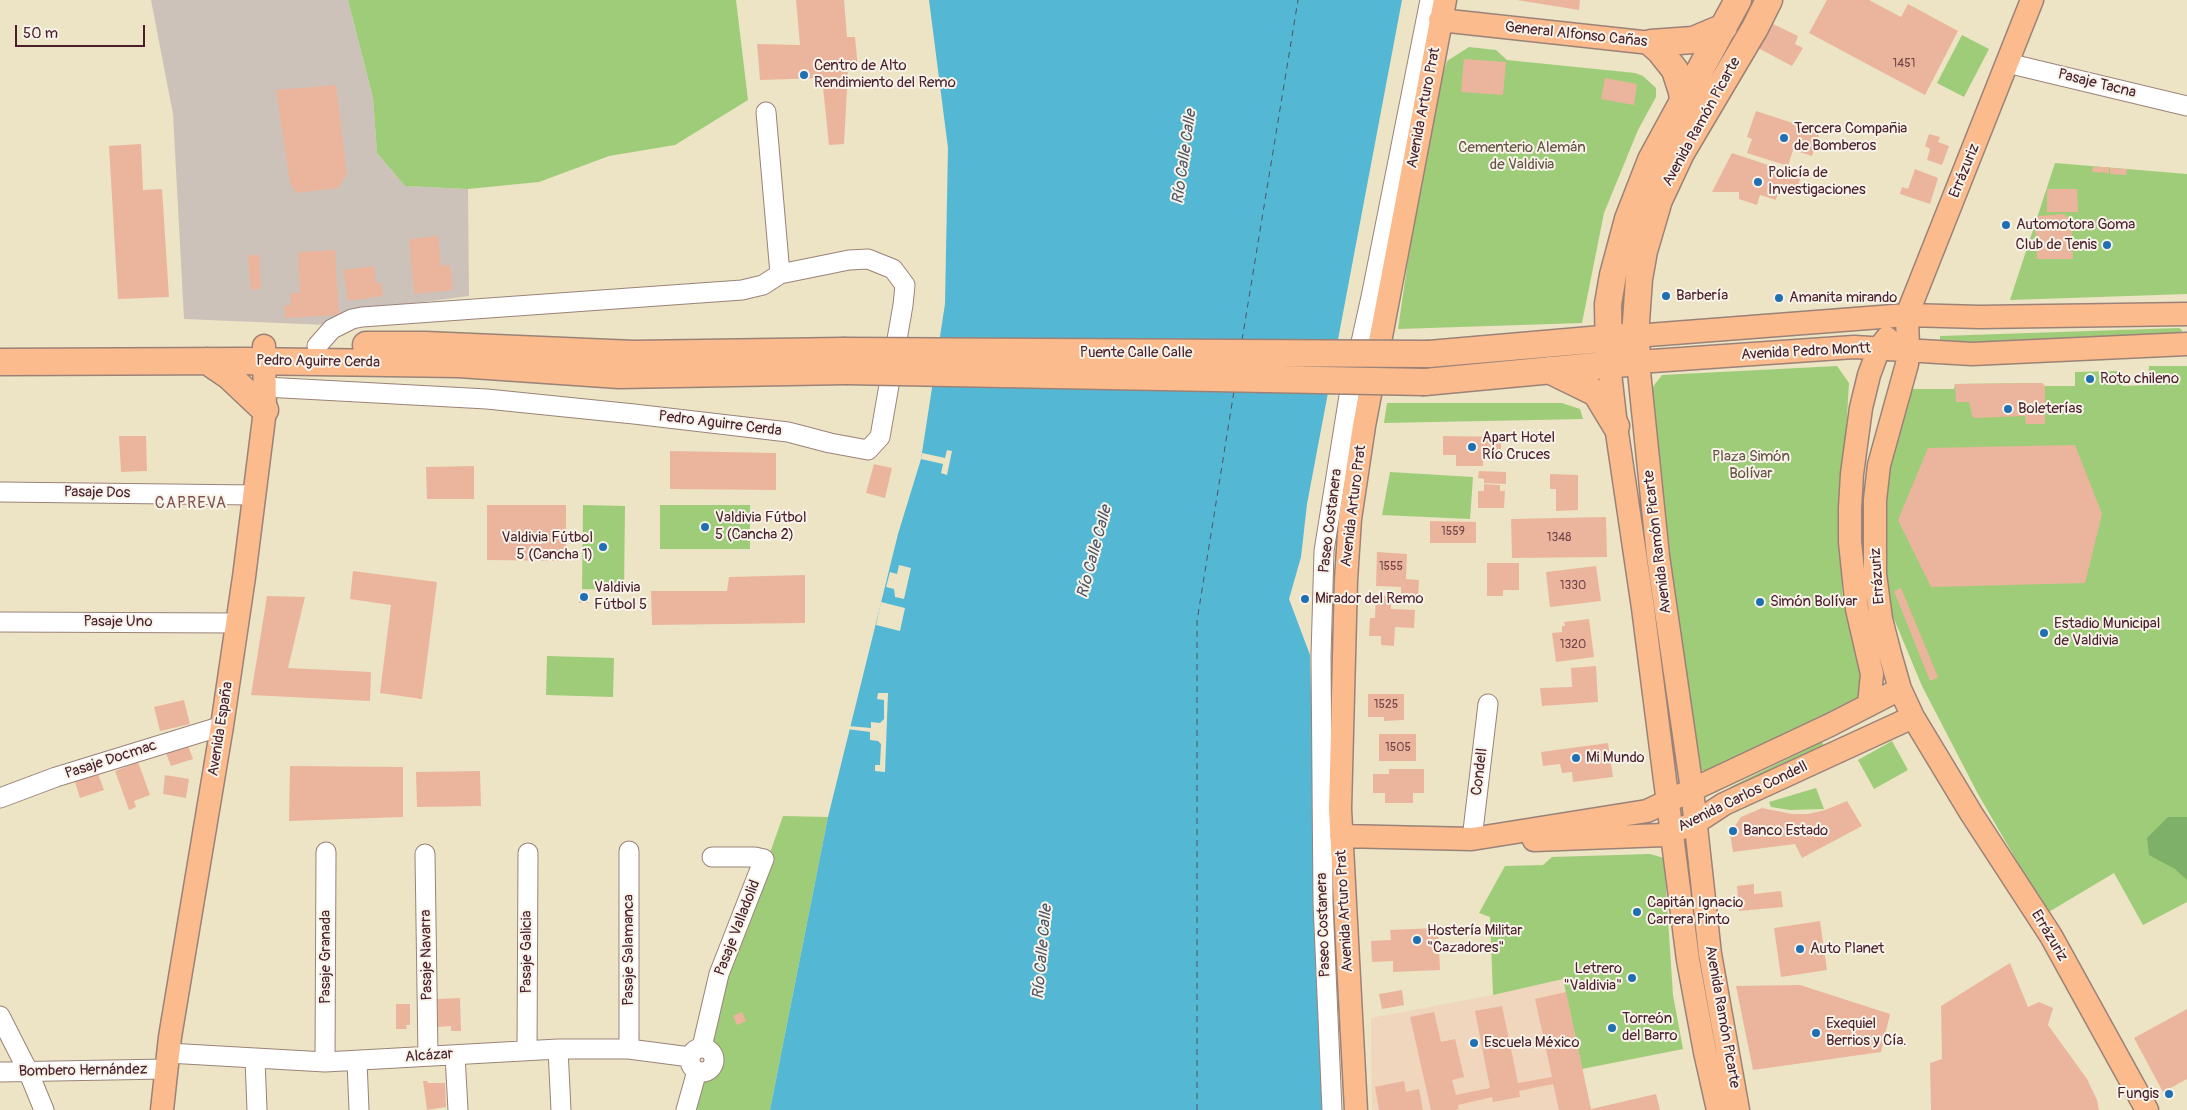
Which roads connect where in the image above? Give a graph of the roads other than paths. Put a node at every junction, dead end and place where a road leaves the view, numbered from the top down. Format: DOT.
graph roads {
  1 [pos="1430,0"];
  2 [pos="1738,0"];
  3 [pos="1769,0"];
  4 [pos="2032,0"];
  5 [pos="1443,10"];
  6 [pos="1724,27"];
  7 [pos="1755,28"];
  8 [pos="1651,43"];
  9 [pos="1712,51"];
  10 [pos="2007,62"];
  11 [pos="1683,102"];
  12 [pos="2187,106"];
  13 [pos="766,112"];
  14 [pos="780,274"];
  15 [pos="2187,314"];
  16 [pos="1907,315"];
  17 [pos="1636,336"];
  18 [pos="1608,338"];
  19 [pos="2187,344"];
  20 [pos="0,345"];
  21 [pos="317,346"];
  22 [pos="1864,348"];
  23 [pos="1908,349"];
  24 [pos="1429,354"];
  25 [pos="207,361"];
  26 [pos="844,361"];
  27 [pos="0,362"];
  28 [pos="1638,362"];
  29 [pos="1609,364"];
  30 [pos="1548,370"];
  31 [pos="264,376"];
  32 [pos="1425,382"];
  33 [pos="1616,426"];
  34 [pos="0,492"];
  35 [pos="254,495"];
  36 [pos="0,622"];
  37 [pos="237,623"];
  38 [pos="1900,689"];
  39 [pos="1488,704"];
  40 [pos="1869,705"];
  41 [pos="1913,717"];
  42 [pos="222,726"];
  43 [pos="1692,790"];
  44 [pos="0,798"];
  45 [pos="1667,800"];
  46 [pos="1695,823"];
  47 [pos="1671,833"];
  48 [pos="1504,835"];
  49 [pos="1341,836"];
  50 [pos="1472,839"];
  51 [pos="326,852"];
  52 [pos="629,852"];
  53 [pos="425,854"];
  54 [pos="528,854"];
  55 [pos="712,857"];
  56 [pos="0,1016"];
  57 [pos="558,1049"];
  58 [pos="629,1049"];
  59 [pos="527,1050"];
  60 [pos="454,1055"];
  61 [pos="428,1056"];
  62 [pos="696,1058"];
  63 [pos="255,1059"];
  64 [pos="167,1061"];
  65 [pos="357,1061"];
  66 [pos="325,1062"];
  67 [pos="28,1071"];
  68 [pos="0,1072"];
  69 [pos="44,1110"];
  70 [pos="162,1110"];
  71 [pos="257,1110"];
  72 [pos="359,1110"];
  73 [pos="458,1110"];
  74 [pos="561,1110"];
  75 [pos="686,1110"];
  76 [pos="1332,1110"];
  77 [pos="1356,1110"];
  78 [pos="1718,1110"];
  79 [pos="1738,1110"];
  80 [pos="2147,1110"];
  1 -- 76 [label="street, Paseo Costanera"];
  2 -- 6 [label="highway, Avenida Ramón Picarte"];
  3 -- 7 [label="highway, Avenida Ramón Picarte"];
  4 -- 10 [label="main road, Errázuriz"];
  5 -- 8 [label="main road, General Alfonso Cañas"];
  5 -- 49 [label="main road, Avenida Arturo Prat"];
  6 -- 8 [label="highway"];
  6 -- 9 [label="highway, Avenida Ramón Picarte"];
  7 -- 9 [label="highway"];
  7 -- 17 [label="highway, Avenida Ramón Picarte"];
  8 -- 9 [label="main road, General Alfonso Cañas"];
  8 -- 11 [label="highway"];
  9 -- 11 [label="highway, Avenida Ramón Picarte"];
  10 -- 12 [label="street, Pasaje Tacna"];
  10 -- 16 [label="main road, Errázuriz"];
  11 -- 18 [label="highway, Avenida Ramón Picarte"];
  13 -- 14 [label="street"];
  14 -- 21 [label="street, Pedro Aguirre Cerda"];
  14 -- 31 [label="street, Pedro Aguirre Cerda"];
  15 -- 16 [label="main road, Avenida Pedro Montt"];
  16 -- 17 [label="main road, Avenida Pedro Montt"];
  16 -- 22 [label="main road"];
  16 -- 23 [label="main road, Errázuriz"];
  17 -- 18 [label="highway, Avenida Pedro Montt"];
  17 -- 28 [label="highway, Avenida Ramón Picarte"];
  18 -- 24 [label="highway, Avenida Pedro Montt"];
  18 -- 29 [label="highway, Avenida Ramón Picarte"];
  19 -- 23 [label="main road, Avenida Pedro Montt"];
  20 -- 31 [label="highway, Pedro Aguirre Cerda"];
  21 -- 26 [label="highway, Pedro Aguirre Cerda"];
  21 -- 31 [label="highway, Pedro Aguirre Cerda"];
  22 -- 23 [label="main road, Avenida Pedro Montt"];
  22 -- 28 [label="main road, Avenida Pedro Montt"];
  22 -- 40 [label="main road, Errázuriz"];
  23 -- 38 [label="main road, Errázuriz"];
  24 -- 26 [label="highway, Puente Calle Calle, bridge"];
  25 -- 27 [label="highway, Pedro Aguirre Cerda"];
  25 -- 31 [label="highway, Pedro Aguirre Cerda"];
  25 -- 31 [label="highway"];
  26 -- 31 [label="highway, Pedro Aguirre Cerda"];
  26 -- 32 [label="highway, Puente Calle Calle, bridge"];
  28 -- 29 [label="highway, Avenida Pedro Montt"];
  28 -- 43 [label="main road, Avenida Ramón Picarte"];
  29 -- 30 [label="highway, Avenida Pedro Montt"];
  29 -- 33 [label="main road, Avenida Ramón Picarte"];
  30 -- 32 [label="highway, Avenida Pedro Montt"];
  30 -- 33 [label="highway"];
  31 -- 35 [label="main road, Avenida España"];
  33 -- 45 [label="main road, Avenida Ramón Picarte"];
  34 -- 35 [label="street, Pasaje Dos"];
  35 -- 37 [label="main road, Avenida España"];
  36 -- 37 [label="street, Pasaje Uno"];
  37 -- 42 [label="main road, Avenida España"];
  38 -- 40 [label="main road, Avenida Carlos Condell"];
  38 -- 41 [label="main road, Errázuriz"];
  39 -- 50 [label="street, Condell"];
  40 -- 43 [label="main road, Avenida Carlos Condell"];
  41 -- 46 [label="main road, Avenida Carlos Condell"];
  41 -- 80 [label="main road, Errázuriz"];
  42 -- 44 [label="street, Pasaje Docmac"];
  42 -- 64 [label="main road, Avenida España"];
  43 -- 45 [label="main road, Avenida Carlos Condell"];
  43 -- 46 [label="main road, Avenida Ramón Picarte"];
  45 -- 47 [label="main road, Avenida Ramón Picarte"];
  45 -- 48 [label="main road, Avenida Carlos Condell"];
  46 -- 47 [label="main road, Avenida Carlos Condell"];
  46 -- 79 [label="main road, Avenida Ramón Picarte"];
  47 -- 48 [label="main road, Avenida Carlos Condell"];
  47 -- 78 [label="main road, Avenida Ramón Picarte"];
  48 -- 50 [label="main road, Avenida Carlos Condell"];
  49 -- 50 [label="main road, Avenida Carlos Condell"];
  49 -- 77 [label="main road, Avenida Arturo Prat"];
  51 -- 66 [label="street, Pasaje Granada"];
  52 -- 58 [label="street, Pasaje Salamanca"];
  53 -- 61 [label="street, Pasaje Navarra"];
  54 -- 59 [label="street, Pasaje Galicia"];
  55 -- 62 [label="street, Pasaje Valladolid"];
  56 -- 67 [label="street"];
  57 -- 58 [label="street, Alcázar"];
  57 -- 59 [label="street, Alcázar"];
  57 -- 74 [label="street"];
  58 -- 62 [label="street, Alcázar"];
  59 -- 60 [label="street, Alcázar"];
  60 -- 61 [label="street, Alcázar"];
  60 -- 73 [label="street"];
  61 -- 65 [label="street, Alcázar"];
  62 -- 75 [label="street, Pasaje Valladolid"];
  63 -- 64 [label="street, Alcázar"];
  63 -- 66 [label="street, Alcázar"];
  63 -- 71 [label="street"];
  64 -- 67 [label="street, Bombero Hernández"];
  64 -- 70 [label="main road, Avenida España"];
  65 -- 66 [label="street, Alcázar"];
  65 -- 72 [label="street"];
  67 -- 68 [label="street, Bombero Hernández"];
  67 -- 69 [label="street"];
}
